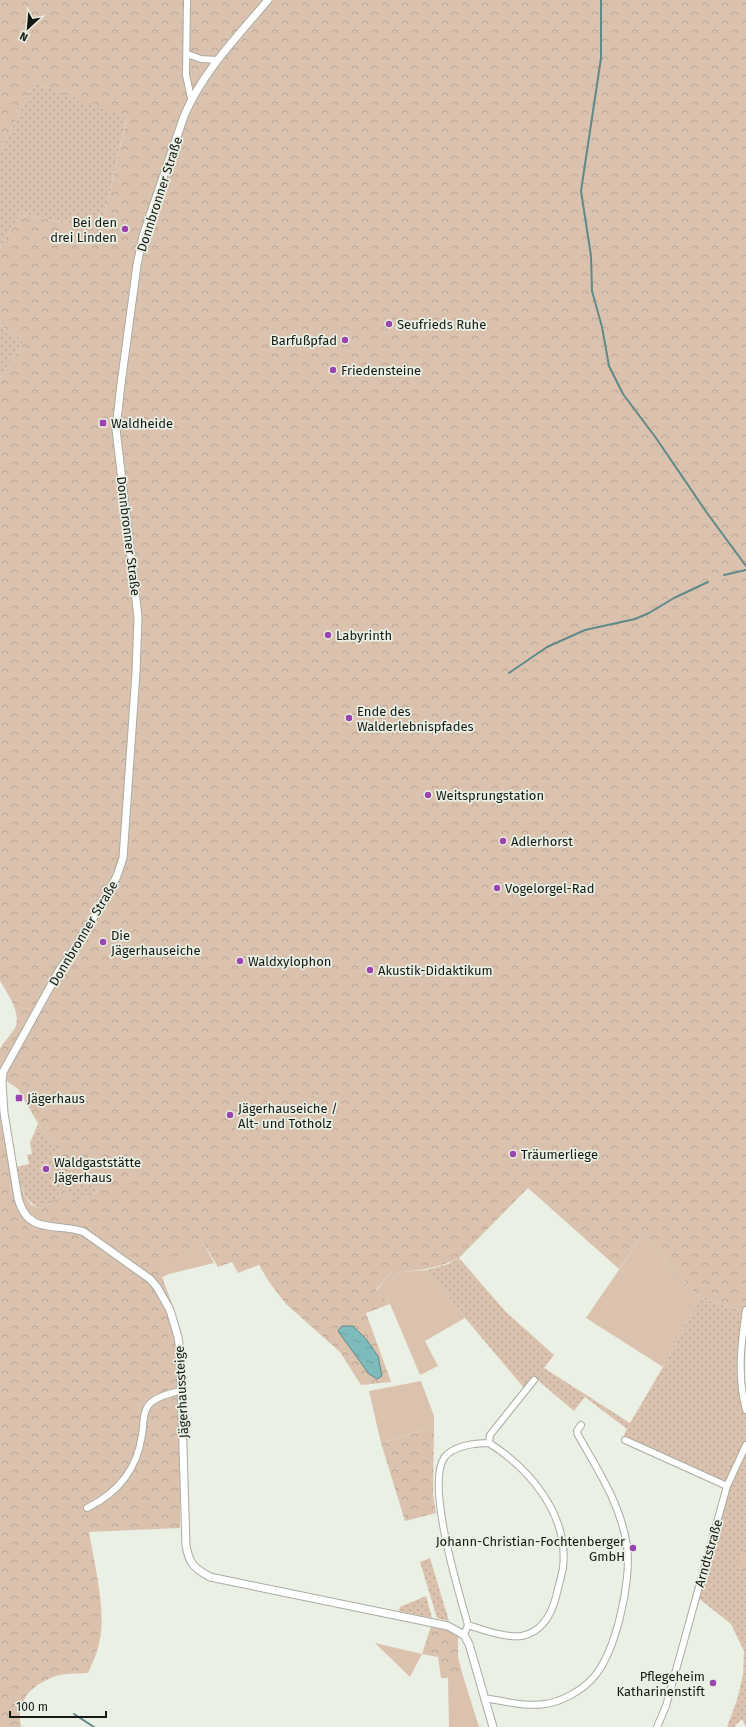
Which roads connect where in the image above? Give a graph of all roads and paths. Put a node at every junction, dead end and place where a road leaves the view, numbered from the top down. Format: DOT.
graph roads {
  1 [pos="187,0"];
  2 [pos="268,0"];
  3 [pos="187,54"];
  4 [pos="217,60"];
  5 [pos="191,98"];
  6 [pos="2,1077"];
  7 [pos="746,1310"];
  8 [pos="534,1380"];
  9 [pos="182,1390"];
  10 [pos="746,1410"];
  11 [pos="581,1425"];
  12 [pos="625,1440"];
  13 [pos="489,1443"];
  14 [pos="746,1445"];
  15 [pos="727,1486"];
  16 [pos="87,1508"];
  17 [pos="468,1625"];
  18 [pos="464,1635"];
  19 [pos="484,1698"];
  20 [pos="493,1727"];
  21 [pos="657,1727"];
  1 -- 3 [label="street"];
  2 -- 4 [label="street, Donnbronner Straße"];
  3 -- 4 [label="street"];
  3 -- 5 [label="street"];
  4 -- 5 [label="street, Donnbronner Straße"];
  5 -- 6 [label="street, Donnbronner Straße"];
  6 -- 9 [label="street, Jägerhaussteige"];
  7 -- 10 [label="street"];
  8 -- 13 [label="street"];
  9 -- 16 [label="street"];
  9 -- 18 [label="street, Jägerhaussteige"];
  11 -- 19 [label="street"];
  12 -- 15 [label="street"];
  13 -- 17 [label="street"];
  13 -- 17 [label="street"];
  14 -- 15 [label="street, Arndtstraße"];
  15 -- 21 [label="street, Arndtstraße"];
  17 -- 18 [label="street"];
  18 -- 19 [label="street"];
  19 -- 20 [label="street"];
}
